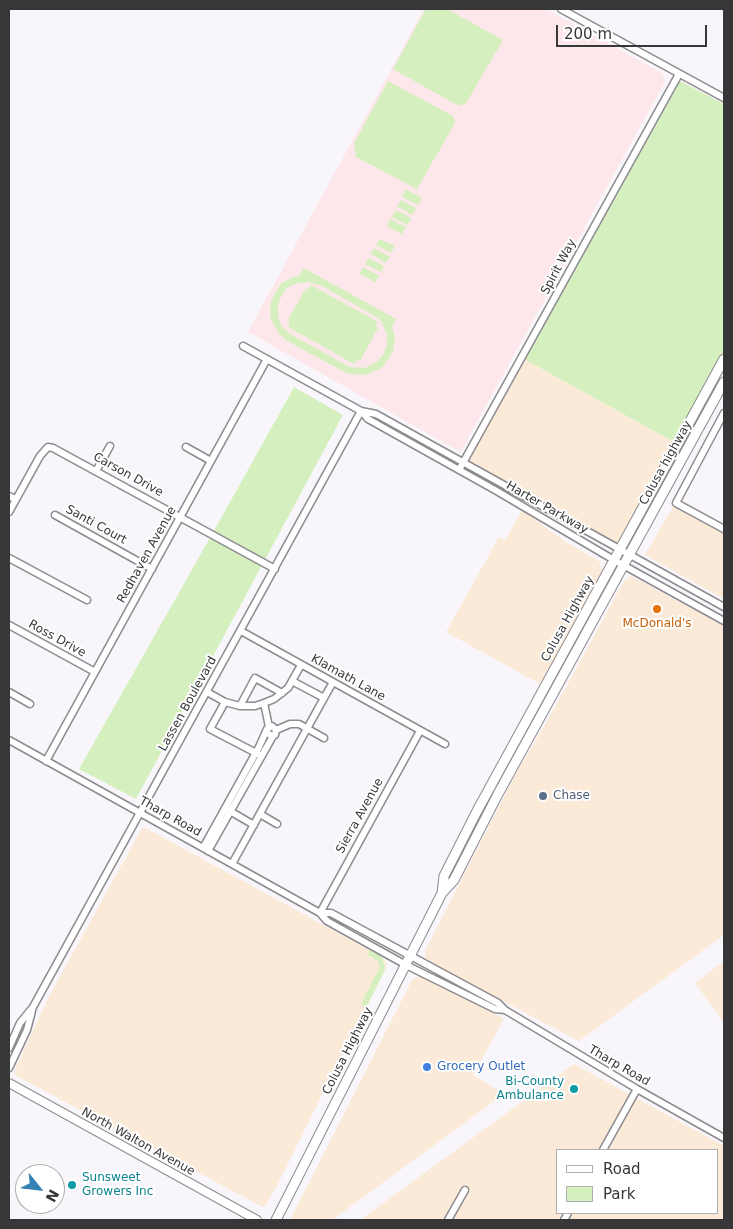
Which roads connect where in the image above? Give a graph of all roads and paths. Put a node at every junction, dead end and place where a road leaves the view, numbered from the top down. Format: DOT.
graph roads {
  1 [pos="562,9"];
  2 [pos="679,74"];
  3 [pos="724,98"];
  4 [pos="243,346"];
  5 [pos="267,359"];
  6 [pos="724,359"];
  7 [pos="724,382"];
  8 [pos="361,411"];
  9 [pos="724,413"];
  10 [pos="110,446"];
  11 [pos="186,447"];
  12 [pos="211,461"];
  13 [pos="463,463"];
  14 [pos="459,470"];
  15 [pos="96,471"];
  16 [pos="9,496"];
  17 [pos="16,500"];
  18 [pos="9,512"];
  19 [pos="55,515"];
  20 [pos="181,517"];
  21 [pos="724,529"];
  22 [pos="620,550"];
  23 [pos="630,555"];
  24 [pos="9,558"];
  25 [pos="614,560"];
  26 [pos="624,566"];
  27 [pos="152,569"];
  28 [pos="275,569"];
  29 [pos="87,600"];
  30 [pos="724,607"];
  31 [pos="724,621"];
  32 [pos="9,625"];
  33 [pos="240,631"];
  34 [pos="301,665"];
  35 [pos="95,672"];
  36 [pos="292,681"];
  37 [pos="333,682"];
  38 [pos="9,692"];
  39 [pos="207,692"];
  40 [pos="282,693"];
  41 [pos="324,698"];
  42 [pos="225,702"];
  43 [pos="264,703"];
  44 [pos="30,704"];
  45 [pos="240,706"];
  46 [pos="307,728"];
  47 [pos="267,730"];
  48 [pos="420,731"];
  49 [pos="275,733"];
  50 [pos="324,738"];
  51 [pos="9,740"];
  52 [pos="445,744"];
  53 [pos="258,755"];
  54 [pos="46,761"];
  55 [pos="228,810"];
  56 [pos="140,813"];
  57 [pos="260,814"];
  58 [pos="277,824"];
  59 [pos="254,825"];
  60 [pos="206,849"];
  61 [pos="232,864"];
  62 [pos="442,893"];
  63 [pos="320,913"];
  64 [pos="410,955"];
  65 [pos="406,965"];
  66 [pos="33,1008"];
  67 [pos="504,1010"];
  68 [pos="9,1048"];
  69 [pos="9,1068"];
  70 [pos="9,1083"];
  71 [pos="637,1089"];
  72 [pos="724,1138"];
  73 [pos="604,1149"];
  74 [pos="465,1190"];
  75 [pos="257,1220"];
  76 [pos="276,1220"];
  77 [pos="448,1220"];
  1 -- 2 [label="street"];
  2 -- 3 [label="street"];
  2 -- 13 [label="street, Spirit Way"];
  4 -- 5 [label="street, Harter Parkway"];
  5 -- 8 [label="street, Harter Parkway"];
  5 -- 12 [label="street, Redhaven Avenue"];
  6 -- 22 [label="highway, Colusa Highway"];
  7 -- 23 [label="highway, Colusa highway"];
  8 -- 13 [label="street, Harter Parkway"];
  8 -- 14 [label="street, Harter Parkway"];
  8 -- 28 [label="street, Lassen Boulevard"];
  9 -- 21 [label="street"];
  10 -- 15 [label="street"];
  11 -- 12 [label="street"];
  12 -- 20 [label="street, Redhaven Avenue"];
  13 -- 14 [label="street, Spirit Way"];
  13 -- 22 [label="street, Harter Parkway"];
  14 -- 25 [label="street, Harter Parkway"];
  15 -- 17 [label="street, Carson Drive"];
  15 -- 20 [label="street, Carson Drive"];
  16 -- 17 [label="street"];
  17 -- 18 [label="street"];
  19 -- 27 [label="street, Santi Court"];
  20 -- 27 [label="street, Redhaven Avenue"];
  20 -- 28 [label="street, Carson Drive"];
  22 -- 23 [label="street, Harter Parkway"];
  22 -- 25 [label="highway, Colusa Highway"];
  23 -- 26 [label="highway, Colusa Highway"];
  23 -- 30 [label="street, Harter Parkway"];
  24 -- 29 [label="street"];
  25 -- 26 [label="street, Harter Parkway"];
  25 -- 62 [label="highway, Colusa Highway"];
  26 -- 31 [label="street, Harter Parkway"];
  26 -- 62 [label="highway, Colusa Highway"];
  27 -- 35 [label="street, Redhaven Avenue"];
  28 -- 33 [label="street, Lassen Boulevard"];
  32 -- 35 [label="street, Ross Drive"];
  33 -- 34 [label="street, Klamath Lane"];
  33 -- 39 [label="street, Lassen Boulevard"];
  34 -- 36 [label="street"];
  34 -- 37 [label="street, Klamath Lane"];
  35 -- 54 [label="street, Redhaven Avenue"];
  36 -- 40 [label="street"];
  36 -- 41 [label="street"];
  37 -- 41 [label="street"];
  37 -- 48 [label="street, Klamath Lane"];
  38 -- 44 [label="street"];
  39 -- 42 [label="street"];
  39 -- 56 [label="street, Lassen Boulevard"];
  40 -- 43 [label="street"];
  40 -- 45 [label="street"];
  41 -- 46 [label="street"];
  42 -- 45 [label="street"];
  42 -- 53 [label="street"];
  43 -- 45 [label="street"];
  43 -- 47 [label="street"];
  46 -- 49 [label="street"];
  46 -- 50 [label="street"];
  46 -- 57 [label="street"];
  47 -- 49 [label="street"];
  47 -- 53 [label="street"];
  48 -- 52 [label="street, Klamath Lane"];
  48 -- 63 [label="street, Sierra Avenue"];
  49 -- 53 [label="street"];
  51 -- 54 [label="street, Tharp Road"];
  53 -- 55 [label="street"];
  54 -- 56 [label="street, Tharp Road"];
  55 -- 59 [label="street"];
  55 -- 60 [label="street"];
  56 -- 60 [label="street, Tharp Road"];
  56 -- 66 [label="street, Lassen Boulevard"];
  57 -- 58 [label="street"];
  57 -- 59 [label="street"];
  59 -- 61 [label="street"];
  60 -- 61 [label="street, Tharp Road"];
  61 -- 63 [label="street, Tharp Road"];
  62 -- 64 [label="highway, Colusa Highway"];
  63 -- 64 [label="street, Tharp Road"];
  63 -- 65 [label="street, Tharp Road"];
  64 -- 65 [label="highway, Colusa Highway"];
  64 -- 67 [label="street, Tharp Road"];
  65 -- 67 [label="street, Tharp Road"];
  65 -- 76 [label="highway, Colusa Highway"];
  66 -- 68 [label="street, Lassen Boulevard"];
  66 -- 69 [label="street, Lassen Boulevard"];
  67 -- 71 [label="street, Tharp Road"];
  70 -- 75 [label="main road, North Walton Avenue"];
  71 -- 72 [label="street, Tharp Road"];
  71 -- 73 [label="street"];
  74 -- 77 [label="street"];
}
